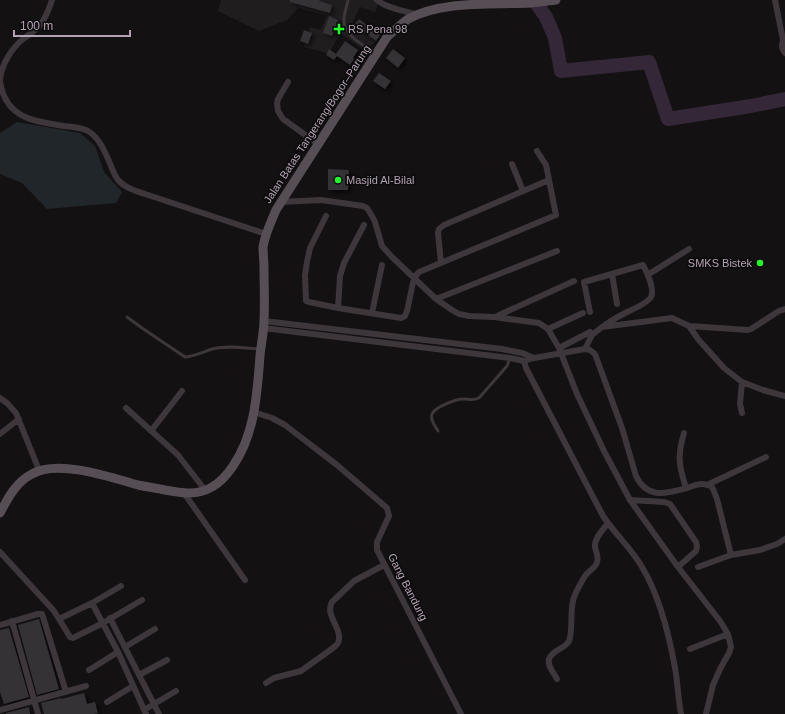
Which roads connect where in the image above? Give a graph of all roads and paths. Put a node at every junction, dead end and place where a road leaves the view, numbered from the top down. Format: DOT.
graph roads {
  1 [pos="52,0"];
  2 [pos="348,0"];
  3 [pos="377,0"];
  4 [pos="549,0"];
  5 [pos="775,0"];
  6 [pos="474,2"];
  7 [pos="418,14"];
  8 [pos="784,39"];
  9 [pos="377,53"];
  10 [pos="785,53"];
  11 [pos="0,80"];
  12 [pos="288,82"];
  13 [pos="318,144"];
  14 [pos="537,151"];
  15 [pos="512,164"];
  16 [pos="549,180"];
  17 [pos="523,191"];
  18 [pos="280,202"];
  19 [pos="326,216"];
  20 [pos="364,225"];
  21 [pos="266,234"];
  22 [pos="689,249"];
  23 [pos="557,252"];
  24 [pos="441,263"];
  25 [pos="382,265"];
  26 [pos="612,274"];
  27 [pos="649,274"];
  28 [pos="414,278"];
  29 [pos="574,281"];
  30 [pos="436,298"];
  31 [pos="617,304"];
  32 [pos="338,308"];
  33 [pos="785,309"];
  34 [pos="372,313"];
  35 [pos="127,316"];
  36 [pos="494,317"];
  37 [pos="264,325"];
  38 [pos="689,326"];
  39 [pos="602,327"];
  40 [pos="548,329"];
  41 [pos="590,332"];
  42 [pos="261,349"];
  43 [pos="585,349"];
  44 [pos="560,351"];
  45 [pos="510,358"];
  46 [pos="534,358"];
  47 [pos="524,361"];
  48 [pos="742,382"];
  49 [pos="182,391"];
  50 [pos="785,396"];
  51 [pos="0,398"];
  52 [pos="126,408"];
  53 [pos="254,412"];
  54 [pos="742,413"];
  55 [pos="19,419"];
  56 [pos="152,431"];
  57 [pos="438,431"];
  58 [pos="684,433"];
  59 [pos="0,434"];
  60 [pos="766,457"];
  61 [pos="39,470"];
  62 [pos="707,485"];
  63 [pos="686,488"];
  64 [pos="205,490"];
  65 [pos="184,493"];
  66 [pos="630,500"];
  67 [pos="0,513"];
  68 [pos="608,523"];
  69 [pos="785,539"];
  70 [pos="0,552"];
  71 [pos="731,555"];
  72 [pos="384,564"];
  73 [pos="678,567"];
  74 [pos="698,567"];
  75 [pos="245,580"];
  76 [pos="121,586"];
  77 [pos="142,600"];
  78 [pos="92,603"];
  79 [pos="110,618"];
  80 [pos="59,619"];
  81 [pos="12,622"];
  82 [pos="103,622"];
  83 [pos="0,626"];
  84 [pos="155,629"];
  85 [pos="728,634"];
  86 [pos="125,647"];
  87 [pos="690,649"];
  88 [pos="118,652"];
  89 [pos="166,660"];
  90 [pos="89,670"];
  91 [pos="139,675"];
  92 [pos="557,679"];
  93 [pos="266,684"];
  94 [pos="86,686"];
  95 [pos="133,686"];
  96 [pos="176,691"];
  97 [pos="66,692"];
  98 [pos="34,701"];
  99 [pos="107,702"];
  100 [pos="154,705"];
  101 [pos="0,710"];
  102 [pos="145,712"];
  103 [pos="459,713"];
  104 [pos="2,714"];
  105 [pos="38,714"];
  106 [pos="159,714"];
  107 [pos="681,714"];
  108 [pos="706,714"];
  1 -- 11 [label="street"];
  2 -- 9 [label="lane"];
  3 -- 7 [label="street"];
  4 -- 6 [label="main road, Jalan Batas Tangerang/Bogor–Parung"];
  5 -- 8 [label="street"];
  6 -- 7 [label="main road, Jalan Batas Tangerang/Bogor–Parung"];
  7 -- 9 [label="main road, Jalan Batas Tangerang/Bogor–Parung"];
  8 -- 10 [label="street"];
  9 -- 13 [label="main road, Jalan Batas Tangerang/Bogor–Parung"];
  11 -- 21 [label="street"];
  12 -- 13 [label="street"];
  13 -- 18 [label="main road, Jalan Batas Tangerang/Bogor–Parung"];
  14 -- 16 [label="street"];
  15 -- 17 [label="street"];
  16 -- 17 [label="street"];
  16 -- 24 [label="street"];
  17 -- 24 [label="street"];
  18 -- 21 [label="main road, Jalan Batas Tangerang/Bogor–Parung"];
  18 -- 28 [label="street"];
  19 -- 32 [label="street"];
  20 -- 32 [label="street"];
  21 -- 37 [label="main road, Jalan Batas Tangerang/Bogor–Parung"];
  22 -- 27 [label="street"];
  23 -- 30 [label="street"];
  24 -- 28 [label="street"];
  25 -- 34 [label="street"];
  26 -- 27 [label="street"];
  26 -- 31 [label="street"];
  26 -- 40 [label="street"];
  27 -- 39 [label="street"];
  28 -- 30 [label="street"];
  28 -- 34 [label="street"];
  29 -- 36 [label="street"];
  30 -- 36 [label="street"];
  32 -- 34 [label="street"];
  33 -- 38 [label="street"];
  35 -- 42 [label="lane"];
  36 -- 40 [label="street"];
  37 -- 42 [label="main road, Jalan Batas Tangerang/Bogor–Parung"];
  37 -- 45 [label="street"];
  37 -- 46 [label="street"];
  38 -- 39 [label="street"];
  38 -- 48 [label="street"];
  39 -- 43 [label="street"];
  40 -- 44 [label="street"];
  41 -- 44 [label="street"];
  42 -- 53 [label="main road, Jalan Batas Tangerang/Bogor–Parung"];
  43 -- 44 [label="street"];
  43 -- 63 [label="street"];
  44 -- 46 [label="street"];
  44 -- 66 [label="street"];
  45 -- 47 [label="street"];
  45 -- 57 [label="lane"];
  46 -- 47 [label="street"];
  47 -- 68 [label="street"];
  48 -- 50 [label="street"];
  48 -- 54 [label="street"];
  49 -- 56 [label="street"];
  51 -- 55 [label="street"];
  52 -- 56 [label="street"];
  53 -- 64 [label="main road, Jalan Batas Tangerang/Bogor–Parung"];
  53 -- 72 [label="street, Gang Bandung"];
  55 -- 59 [label="street"];
  55 -- 61 [label="street"];
  56 -- 64 [label="street"];
  58 -- 63 [label="street"];
  60 -- 62 [label="street"];
  61 -- 65 [label="main road, Jalan Batas Tangerang/Bogor–Parung"];
  61 -- 67 [label="main road, Jalan Batas Tangerang/Bogor–Parung"];
  62 -- 63 [label="street"];
  62 -- 71 [label="street"];
  64 -- 65 [label="main road, Jalan Batas Tangerang/Bogor–Parung"];
  65 -- 75 [label="street"];
  66 -- 73 [label="street"];
  66 -- 73 [label="street"];
  68 -- 92 [label="street"];
  68 -- 107 [label="street"];
  69 -- 71 [label="street"];
  70 -- 80 [label="street"];
  71 -- 74 [label="street"];
  72 -- 93 [label="street"];
  72 -- 103 [label="street, Gang Bandung"];
  73 -- 85 [label="street"];
  76 -- 78 [label="street"];
  77 -- 79 [label="street"];
  78 -- 80 [label="street"];
  78 -- 82 [label="street"];
  79 -- 82 [label="street"];
  79 -- 86 [label="street"];
  80 -- 82 [label="street"];
  81 -- 83 [label="street"];
  81 -- 97 [label="street"];
  81 -- 98 [label="street"];
  82 -- 88 [label="street"];
  84 -- 86 [label="street"];
  85 -- 87 [label="street"];
  85 -- 108 [label="street"];
  86 -- 91 [label="street"];
  88 -- 90 [label="street"];
  88 -- 95 [label="street"];
  89 -- 91 [label="street"];
  91 -- 100 [label="street"];
  94 -- 97 [label="street"];
  95 -- 99 [label="street"];
  95 -- 102 [label="street"];
  96 -- 100 [label="street"];
  97 -- 98 [label="street"];
  98 -- 101 [label="street"];
  98 -- 105 [label="street"];
  100 -- 102 [label="street"];
  100 -- 106 [label="street"];
  101 -- 104 [label="street"];
}
